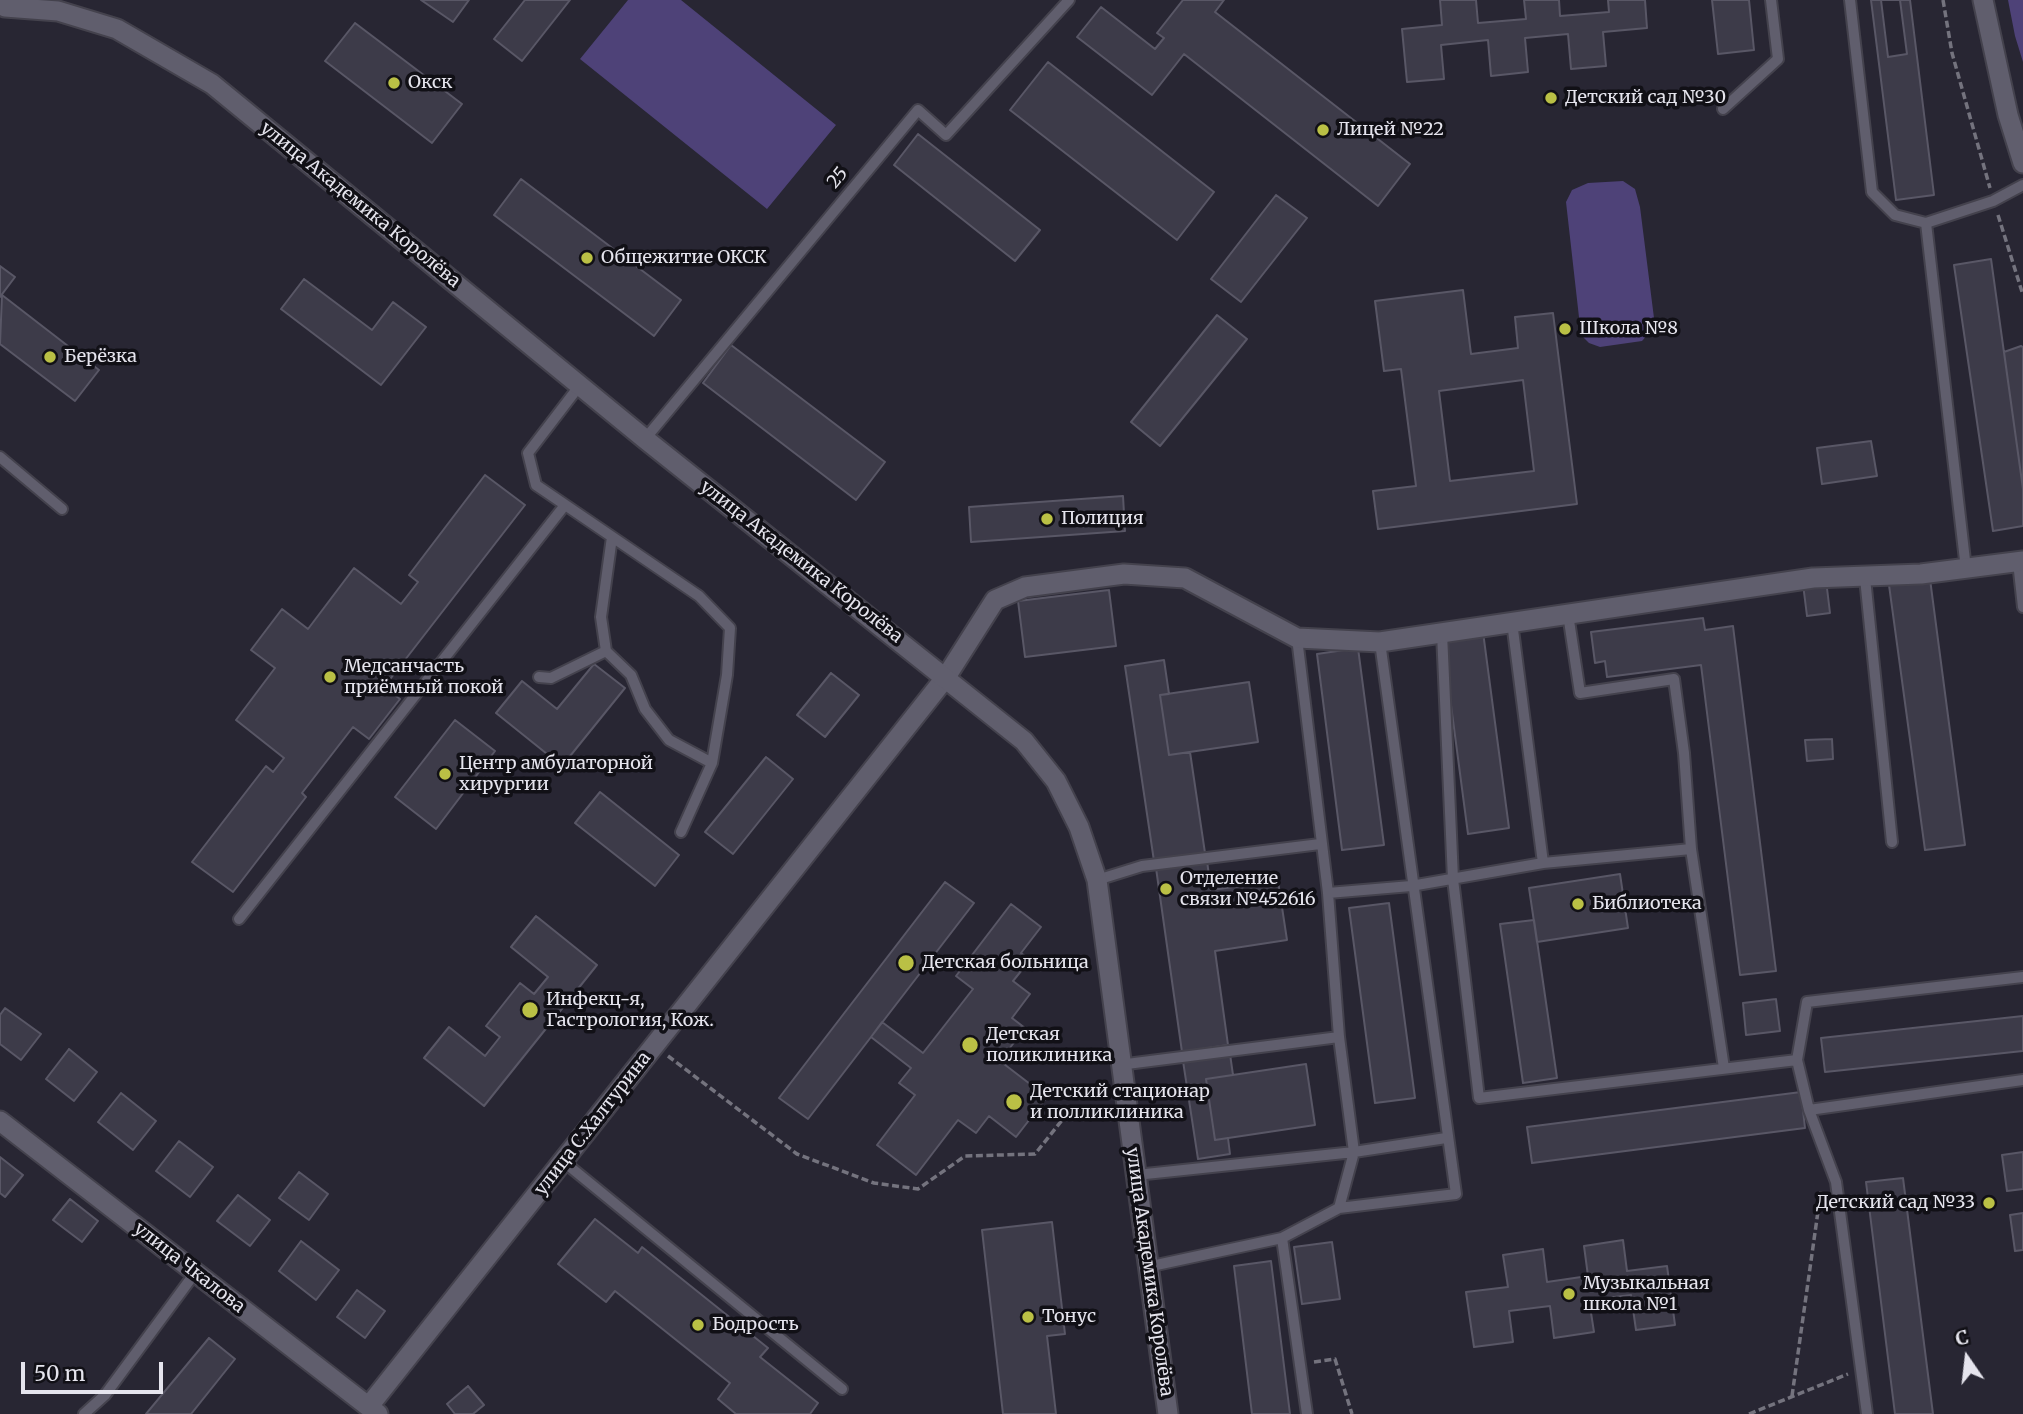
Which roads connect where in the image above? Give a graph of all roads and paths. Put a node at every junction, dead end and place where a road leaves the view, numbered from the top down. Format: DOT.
graph roads {
  1 [pos="1069,0"];
  2 [pos="1771,0"];
  3 [pos="1850,0"];
  4 [pos="1943,0"];
  5 [pos="1983,0"];
  6 [pos="3,8"];
  7 [pos="1723,109"];
  8 [pos="2023,163"];
  9 [pos="2023,185"];
  10 [pos="1993,201"];
  11 [pos="1926,223"];
  12 [pos="2023,295"];
  13 [pos="580,386"];
  14 [pos="645,439"];
  15 [pos="0,457"];
  16 [pos="565,505"];
  17 [pos="62,509"];
  18 [pos="612,537"];
  19 [pos="2021,561"];
  20 [pos="1966,569"];
  21 [pos="1865,578"];
  22 [pos="2023,607"];
  23 [pos="1567,614"];
  24 [pos="1512,622"];
  25 [pos="1442,634"];
  26 [pos="1297,638"];
  27 [pos="1380,642"];
  28 [pos="606,652"];
  29 [pos="539,677"];
  30 [pos="946,677"];
  31 [pos="712,763"];
  32 [pos="681,832"];
  33 [pos="1892,842"];
  34 [pos="1320,844"];
  35 [pos="1691,849"];
  36 [pos="1543,863"];
  37 [pos="1453,879"];
  38 [pos="1097,880"];
  39 [pos="1411,886"];
  40 [pos="1328,893"];
  41 [pos="239,919"];
  42 [pos="2023,977"];
  43 [pos="1339,1037"];
  44 [pos="668,1056"];
  45 [pos="1797,1060"];
  46 [pos="1119,1065"];
  47 [pos="1724,1068"];
  48 [pos="2023,1080"];
  49 [pos="1809,1110"];
  50 [pos="1099,1115"];
  51 [pos="0,1121"];
  52 [pos="1447,1138"];
  53 [pos="1354,1152"];
  54 [pos="564,1162"];
  55 [pos="1136,1175"];
  56 [pos="1836,1182"];
  57 [pos="1339,1208"];
  58 [pos="1282,1238"];
  59 [pos="1147,1267"];
  60 [pos="195,1273"];
  61 [pos="1301,1363"];
  62 [pos="1861,1372"];
  63 [pos="842,1389"];
  64 [pos="1792,1396"];
  65 [pos="370,1411"];
  66 [pos="84,1414"];
  67 [pos="1168,1414"];
  68 [pos="1307,1414"];
  69 [pos="1352,1414"];
  70 [pos="1749,1414"];
  71 [pos="1867,1414"];
  1 -- 14 [label="lane, 25"];
  2 -- 7 [label="lane"];
  3 -- 11 [label="lane"];
  4 -- 10 [label="path"];
  5 -- 8 [label="street"];
  6 -- 13 [label="street, улица Академика Королёва"];
  9 -- 10 [label="lane"];
  10 -- 11 [label="lane"];
  10 -- 12 [label="path"];
  11 -- 20 [label="lane"];
  13 -- 14 [label="street, улица Академика Королёва"];
  13 -- 16 [label="lane"];
  14 -- 30 [label="street, улица Академика Королёва"];
  15 -- 17 [label="lane"];
  16 -- 18 [label="lane"];
  16 -- 41 [label="lane"];
  18 -- 28 [label="lane"];
  18 -- 31 [label="lane"];
  19 -- 20 [label="street"];
  19 -- 22 [label="lane"];
  20 -- 21 [label="street"];
  21 -- 23 [label="street"];
  21 -- 33 [label="lane"];
  23 -- 24 [label="street"];
  23 -- 35 [label="lane"];
  24 -- 25 [label="street"];
  24 -- 36 [label="lane"];
  25 -- 27 [label="street"];
  25 -- 37 [label="lane"];
  26 -- 27 [label="street"];
  26 -- 30 [label="street, улица С.Халтурина"];
  26 -- 34 [label="lane"];
  27 -- 39 [label="lane"];
  28 -- 29 [label="lane"];
  28 -- 31 [label="lane"];
  30 -- 38 [label="street, улица Академика Королёва"];
  30 -- 54 [label="street, улица С.Халтурина"];
  31 -- 32 [label="lane"];
  34 -- 38 [label="lane"];
  34 -- 40 [label="lane"];
  35 -- 36 [label="lane"];
  35 -- 47 [label="lane"];
  36 -- 37 [label="lane"];
  37 -- 39 [label="lane"];
  37 -- 47 [label="lane"];
  38 -- 46 [label="street, улица Академика Королёва"];
  39 -- 40 [label="lane"];
  39 -- 52 [label="lane"];
  40 -- 43 [label="lane"];
  42 -- 45 [label="lane"];
  43 -- 46 [label="lane"];
  43 -- 53 [label="lane"];
  44 -- 50 [label="path"];
  45 -- 47 [label="lane"];
  45 -- 49 [label="lane"];
  46 -- 55 [label="street, улица Академика Королёва"];
  48 -- 49 [label="lane"];
  49 -- 56 [label="lane"];
  51 -- 60 [label="street, улица Чкалова"];
  52 -- 53 [label="lane"];
  52 -- 57 [label="lane"];
  53 -- 55 [label="lane"];
  53 -- 57 [label="lane"];
  54 -- 63 [label="lane"];
  54 -- 65 [label="street, улица С.Халтурина"];
  55 -- 59 [label="street, улица Академика Королёва"];
  56 -- 62 [label="lane"];
  56 -- 64 [label="path"];
  57 -- 58 [label="lane"];
  58 -- 59 [label="lane"];
  58 -- 61 [label="lane"];
  59 -- 67 [label="street, улица Академика Королёва"];
  60 -- 65 [label="street, улица Чкалова"];
  60 -- 66 [label="lane"];
  61 -- 68 [label="lane"];
  61 -- 69 [label="path"];
  62 -- 64 [label="path"];
  62 -- 71 [label="lane"];
  64 -- 70 [label="path"];
}
